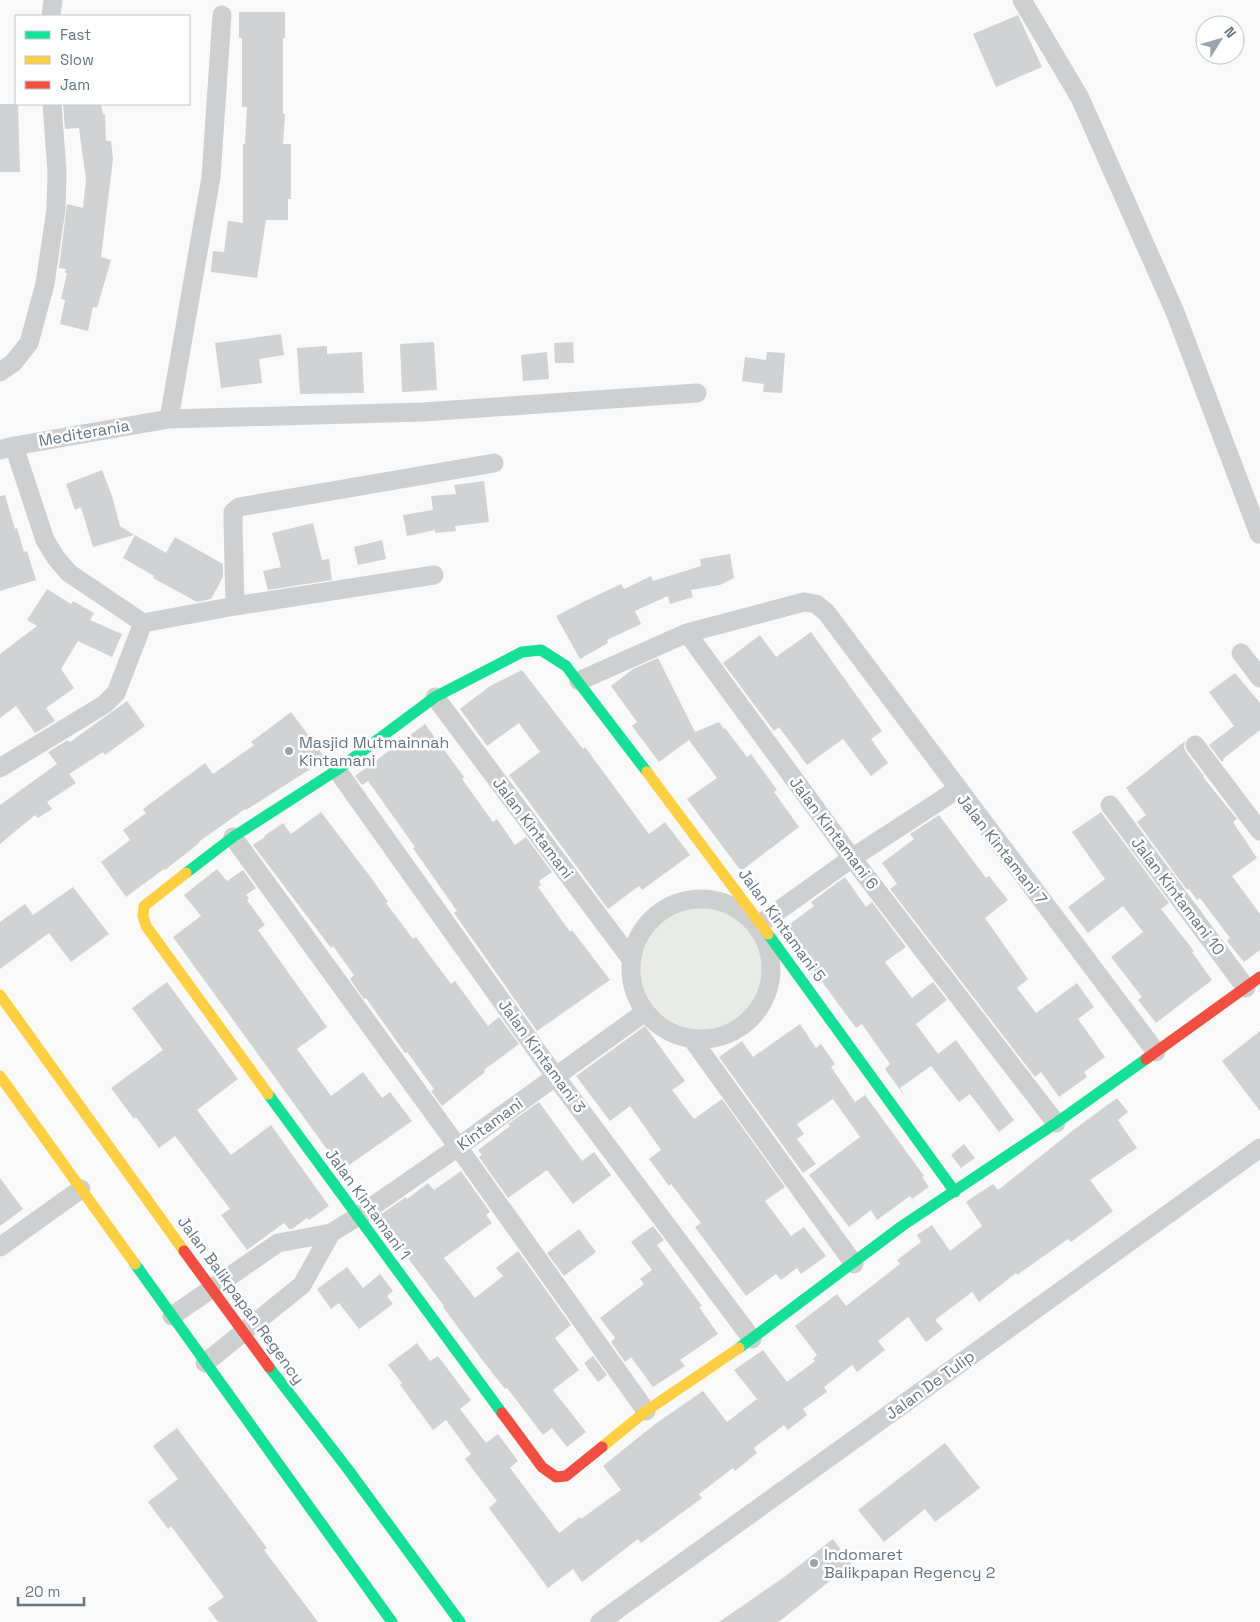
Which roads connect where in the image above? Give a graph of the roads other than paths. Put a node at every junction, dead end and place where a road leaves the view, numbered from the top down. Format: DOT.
graph roads {
  1 [pos="53,0"];
  2 [pos="1022,0"];
  3 [pos="51,15"];
  4 [pos="222,15"];
  5 [pos="52,105"];
  6 [pos="0,372"];
  7 [pos="697,393"];
  8 [pos="169,419"];
  9 [pos="7,448"];
  10 [pos="494,463"];
  11 [pos="1259,534"];
  12 [pos="434,575"];
  13 [pos="235,606"];
  14 [pos="143,624"];
  15 [pos="687,633"];
  16 [pos="1241,653"];
  17 [pos="1260,678"];
  18 [pos="579,681"];
  19 [pos="435,697"];
  20 [pos="1195,745"];
  21 [pos="0,768"];
  22 [pos="337,770"];
  23 [pos="958,788"];
  24 [pos="1110,804"];
  25 [pos="1260,831"];
  26 [pos="233,837"];
  27 [pos="852,858"];
  28 [pos="758,924"];
  29 [pos="146,926"];
  30 [pos="631,959"];
  31 [pos="1253,982"];
  32 [pos="0,995"];
  33 [pos="645,1012"];
  34 [pos="692,1039"];
  35 [pos="1156,1052"];
  36 [pos="0,1076"];
  37 [pos="555,1076"];
  38 [pos="1056,1123"];
  39 [pos="458,1147"];
  40 [pos="1260,1148"];
  41 [pos="80,1189"];
  42 [pos="954,1192"];
  43 [pos="357,1217"];
  44 [pos="331,1233"];
  45 [pos="0,1247"];
  46 [pos="854,1264"];
  47 [pos="212,1289"];
  48 [pos="172,1316"];
  49 [pos="243,1334"];
  50 [pos="752,1339"];
  51 [pos="205,1363"];
  52 [pos="646,1412"];
  53 [pos="392,1622"];
  54 [pos="460,1622"];
  55 [pos="600,1622"];
  1 -- 3 [label="street"];
  2 -- 11 [label="street"];
  4 -- 8 [label="street"];
  5 -- 6 [label="street"];
  7 -- 8 [label="street, Mediterania"];
  8 -- 9 [label="street, Mediterania"];
  9 -- 14 [label="street"];
  10 -- 13 [label="street"];
  12 -- 13 [label="street"];
  13 -- 14 [label="street"];
  14 -- 21 [label="street"];
  15 -- 18 [label="street"];
  15 -- 23 [label="street"];
  15 -- 27 [label="street, Jalan Kintamani 6"];
  16 -- 17 [label="street"];
  18 -- 19 [label="street, Jalan Kintamani 5"];
  18 -- 28 [label="street, Jalan Kintamani 5"];
  19 -- 22 [label="street, Jalan Kintamani 5"];
  19 -- 30 [label="street, Jalan Kintamani"];
  20 -- 25 [label="street"];
  22 -- 26 [label="street, Jalan Kintamani 5"];
  22 -- 37 [label="street, Jalan Kintamani 3"];
  23 -- 27 [label="street, Jalan Kintamani 7"];
  23 -- 35 [label="street, Jalan Kintamani 7"];
  24 -- 31 [label="street, Jalan Kintamani 10"];
  26 -- 29 [label="street, Jalan Kintamani 5"];
  26 -- 39 [label="street"];
  27 -- 28 [label="street, Jalan Kintamani 7"];
  27 -- 38 [label="street, Jalan Kintamani 6"];
  28 -- 30 [label="street"];
  28 -- 34 [label="street"];
  28 -- 42 [label="street, Jalan Kintamani 5"];
  29 -- 43 [label="street, Jalan Kintamani 1"];
  30 -- 33 [label="street"];
  31 -- 35 [label="street, Jalan Kintamani 1"];
  32 -- 47 [label="street, Jalan Balikpapan Regency"];
  33 -- 34 [label="street"];
  33 -- 37 [label="street, Kintamani"];
  34 -- 46 [label="street"];
  35 -- 38 [label="street, Jalan Kintamani 1"];
  36 -- 41 [label="street"];
  37 -- 39 [label="street, Kintamani"];
  37 -- 50 [label="street, Jalan Kintamani 3"];
  38 -- 42 [label="street, Jalan Kintamani 1"];
  39 -- 43 [label="street, Kintamani"];
  39 -- 52 [label="street"];
  40 -- 55 [label="street, Jalan De Tulip"];
  41 -- 45 [label="street"];
  41 -- 48 [label="street"];
  42 -- 46 [label="street, Jalan Kintamani 1"];
  43 -- 44 [label="street, Kintamani"];
  43 -- 52 [label="street, Jalan Kintamani 1"];
  44 -- 47 [label="street"];
  44 -- 49 [label="street"];
  46 -- 50 [label="street, Jalan Kintamani 1"];
  47 -- 48 [label="street"];
  47 -- 49 [label="street, Jalan Balikpapan Regency"];
  48 -- 51 [label="street"];
  49 -- 51 [label="street"];
  49 -- 54 [label="street, Jalan Balikpapan Regency"];
  50 -- 52 [label="street, Jalan Kintamani 1"];
  51 -- 53 [label="street"];
}
